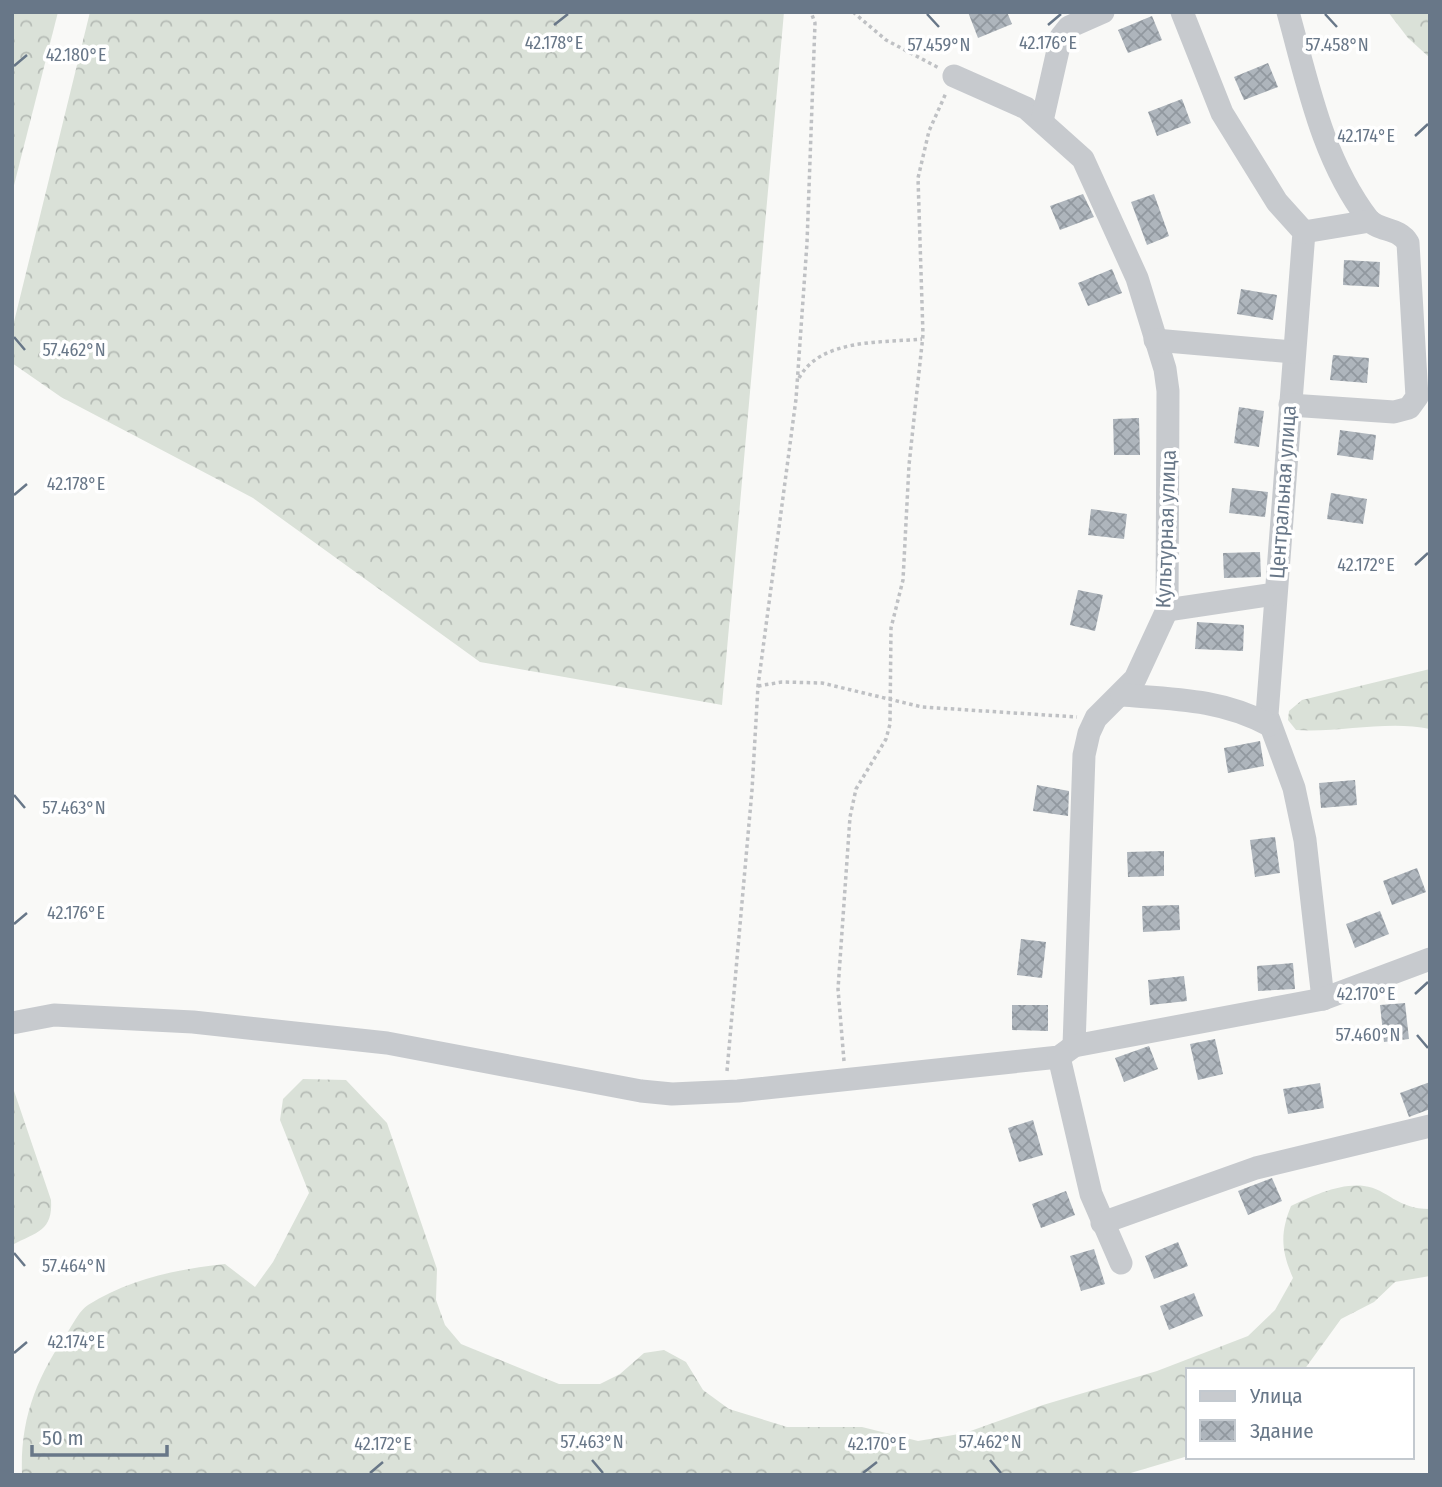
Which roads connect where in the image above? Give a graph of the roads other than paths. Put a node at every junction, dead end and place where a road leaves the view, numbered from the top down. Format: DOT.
graph roads {
  1 [pos="1103,12"];
  2 [pos="1182,12"];
  3 [pos="1288,12"];
  4 [pos="954,76"];
  5 [pos="1042,121"];
  6 [pos="1370,221"];
  7 [pos="1304,232"];
  8 [pos="1155,340"];
  9 [pos="1293,352"];
  10 [pos="1290,405"];
  11 [pos="1275,594"];
  12 [pos="1167,610"];
  13 [pos="1122,695"];
  14 [pos="1269,725"];
  15 [pos="1430,959"];
  16 [pos="1323,999"];
  17 [pos="12,1023"];
  18 [pos="1067,1052"];
  19 [pos="1430,1126"];
  20 [pos="1102,1223"];
  21 [pos="1121,1263"];
  1 -- 5 [label="street"];
  2 -- 7 [label="street"];
  3 -- 6 [label="street"];
  4 -- 5 [label="street, Культурная улица"];
  5 -- 8 [label="street, Культурная улица"];
  6 -- 7 [label="street"];
  6 -- 10 [label="street"];
  7 -- 9 [label="street, Центральная улица"];
  8 -- 9 [label="street"];
  8 -- 12 [label="street, Культурная улица"];
  9 -- 10 [label="street, Центральная улица"];
  10 -- 11 [label="street, Центральная улица"];
  11 -- 12 [label="street"];
  11 -- 14 [label="street, Центральная улица"];
  12 -- 13 [label="street, Культурная улица"];
  13 -- 14 [label="street"];
  13 -- 18 [label="street, Культурная улица"];
  14 -- 16 [label="street, Центральная улица"];
  15 -- 16 [label="street"];
  16 -- 18 [label="street"];
  17 -- 18 [label="street"];
  18 -- 20 [label="street"];
  19 -- 20 [label="street"];
  20 -- 21 [label="street"];
}
